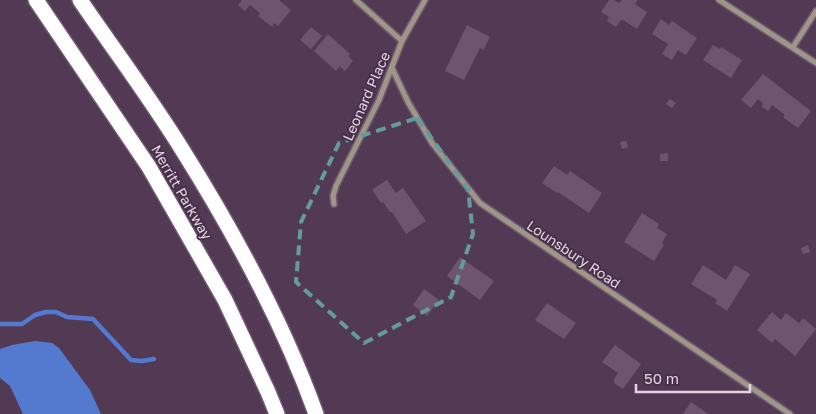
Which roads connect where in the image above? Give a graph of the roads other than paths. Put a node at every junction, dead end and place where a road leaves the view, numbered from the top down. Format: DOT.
graph roads {
  1 [pos="36,0"];
  2 [pos="80,0"];
  3 [pos="356,0"];
  4 [pos="425,0"];
  5 [pos="719,0"];
  6 [pos="816,12"];
  7 [pos="402,41"];
  8 [pos="793,47"];
  9 [pos="816,63"];
  10 [pos="392,68"];
  11 [pos="334,204"];
  12 [pos="277,414"];
  13 [pos="316,414"];
  14 [pos="790,414"];
  1 -- 12 [label="highway, Merritt Parkway"];
  2 -- 13 [label="highway, Merritt Parkway"];
  3 -- 7 [label="street"];
  4 -- 7 [label="street, Leonard Place"];
  5 -- 8 [label="street"];
  6 -- 8 [label="street"];
  7 -- 10 [label="street, Leonard Place"];
  8 -- 9 [label="street"];
  10 -- 11 [label="street, Leonard Place"];
  10 -- 14 [label="street, Lounsbury Road"];
}
